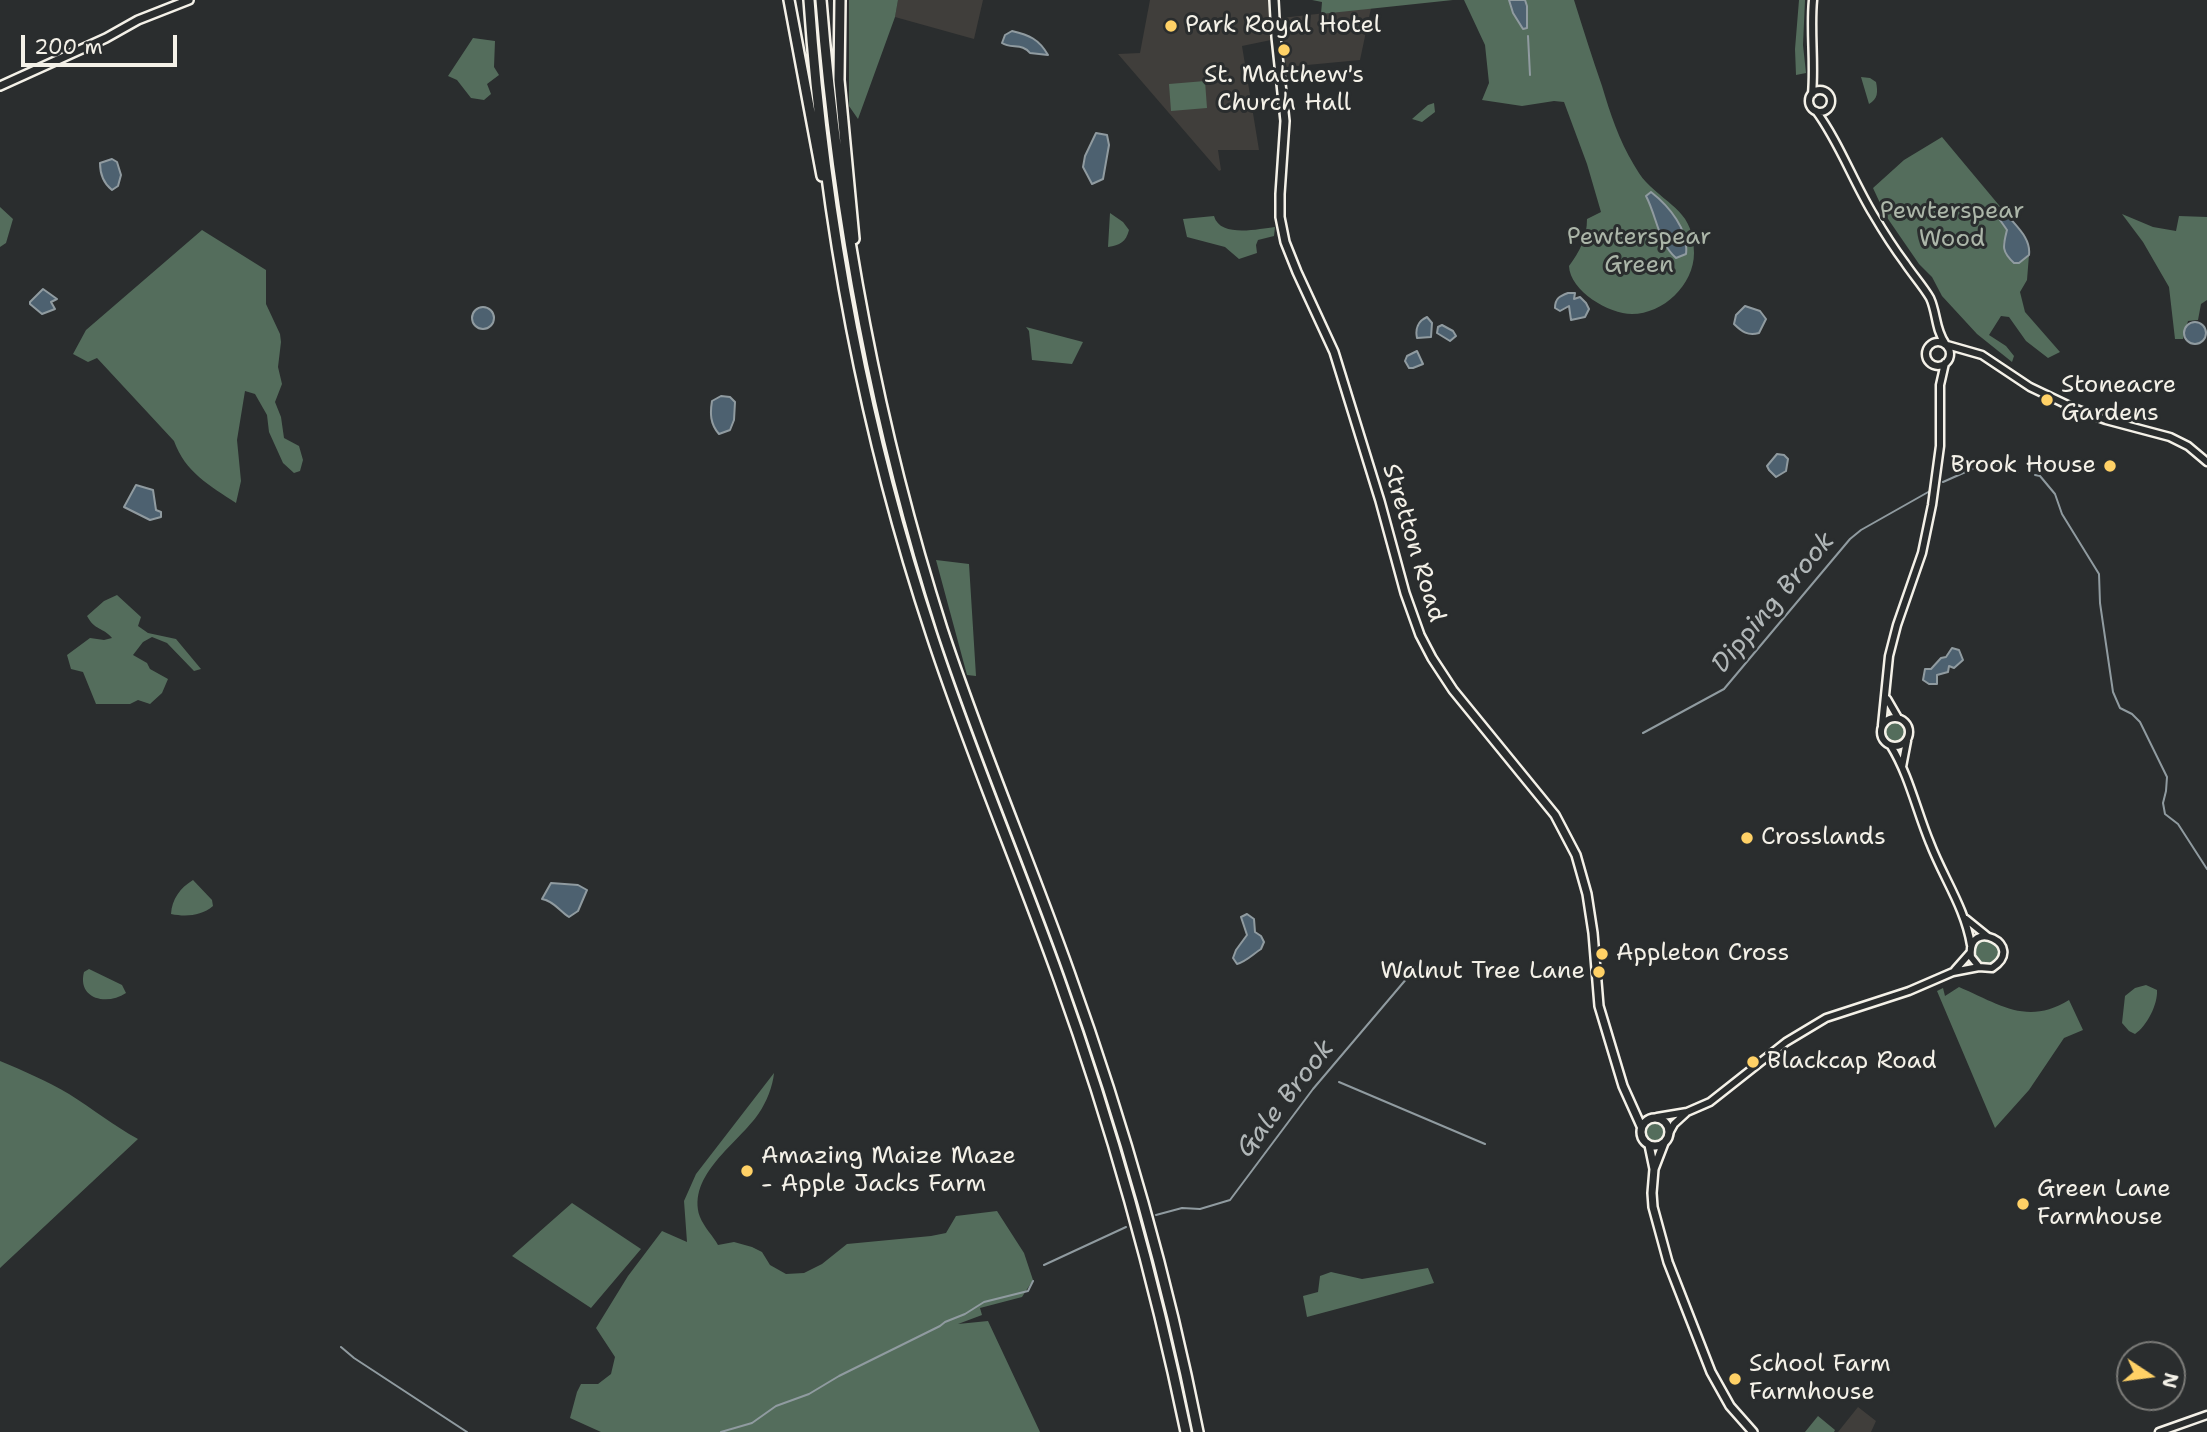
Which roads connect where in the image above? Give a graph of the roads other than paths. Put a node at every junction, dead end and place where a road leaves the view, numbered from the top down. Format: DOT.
graph roads {
  1 [pos="188,0"];
  2 [pos="789,0"];
  3 [pos="809,0"];
  4 [pos="821,0"];
  5 [pos="840,0"];
  6 [pos="1274,0"];
  7 [pos="1813,0"];
  8 [pos="1814,67"];
  9 [pos="0,86"];
  10 [pos="1827,91"];
  11 [pos="1811,94"];
  12 [pos="1831,106"];
  13 [pos="1815,111"];
  14 [pos="1830,132"];
  15 [pos="836,232"];
  16 [pos="854,267"];
  17 [pos="1936,323"];
  18 [pos="1931,343"];
  19 [pos="1946,344"];
  20 [pos="1968,352"];
  21 [pos="1946,362"];
  22 [pos="1930,363"];
  23 [pos="1940,384"];
  24 [pos="2207,462"];
  25 [pos="1886,697"];
  26 [pos="1898,718"];
  27 [pos="1882,725"];
  28 [pos="1907,740"];
  29 [pos="1891,746"];
  30 [pos="1902,769"];
  31 [pos="1965,918"];
  32 [pos="1987,936"];
  33 [pos="1970,950"];
  34 [pos="1979,967"];
  35 [pos="1953,972"];
  36 [pos="1629,1099"];
  37 [pos="1687,1112"];
  38 [pos="1655,1117"];
  39 [pos="1642,1126"];
  40 [pos="1669,1133"];
  41 [pos="1664,1143"];
  42 [pos="1649,1145"];
  43 [pos="1654,1169"];
  44 [pos="2207,1415"];
  45 [pos="1186,1432"];
  46 [pos="1198,1432"];
  47 [pos="1753,1432"];
  48 [pos="2159,1432"];
  1 -- 9 [label="main road"];
  2 -- 15 [label="highway"];
  3 -- 15 [label="highway"];
  4 -- 16 [label="highway"];
  5 -- 16 [label="highway"];
  6 -- 36 [label="main road, Stretton Road"];
  7 -- 8 [label="street"];
  8 -- 10 [label="street"];
  8 -- 11 [label="street"];
  10 -- 11 [label="street"];
  10 -- 12 [label="street"];
  11 -- 13 [label="street"];
  12 -- 13 [label="street"];
  12 -- 14 [label="street"];
  13 -- 14 [label="street"];
  14 -- 17 [label="street"];
  15 -- 45 [label="highway"];
  16 -- 46 [label="highway"];
  17 -- 18 [label="street"];
  17 -- 19 [label="street"];
  18 -- 19 [label="street"];
  18 -- 22 [label="street"];
  19 -- 20 [label="street"];
  19 -- 21 [label="street"];
  20 -- 21 [label="street"];
  20 -- 24 [label="street"];
  21 -- 22 [label="street"];
  21 -- 23 [label="street"];
  22 -- 23 [label="street"];
  23 -- 25 [label="street"];
  25 -- 26 [label="street"];
  25 -- 27 [label="street"];
  26 -- 27 [label="street"];
  26 -- 28 [label="street"];
  27 -- 29 [label="street"];
  28 -- 29 [label="street"];
  28 -- 30 [label="street"];
  29 -- 30 [label="street"];
  30 -- 31 [label="street"];
  31 -- 32 [label="street"];
  31 -- 33 [label="street"];
  32 -- 33 [label="street"];
  32 -- 34 [label="street"];
  33 -- 34 [label="street"];
  33 -- 35 [label="street"];
  34 -- 35 [label="street"];
  35 -- 37 [label="street"];
  36 -- 38 [label="main road"];
  36 -- 39 [label="main road, Stretton Road"];
  37 -- 38 [label="street"];
  37 -- 40 [label="street"];
  38 -- 39 [label="main road"];
  38 -- 40 [label="main road"];
  39 -- 42 [label="main road"];
  40 -- 41 [label="main road"];
  41 -- 42 [label="main road"];
  41 -- 43 [label="main road"];
  42 -- 43 [label="main road"];
  43 -- 47 [label="main road"];
  44 -- 48 [label="street"];
}
